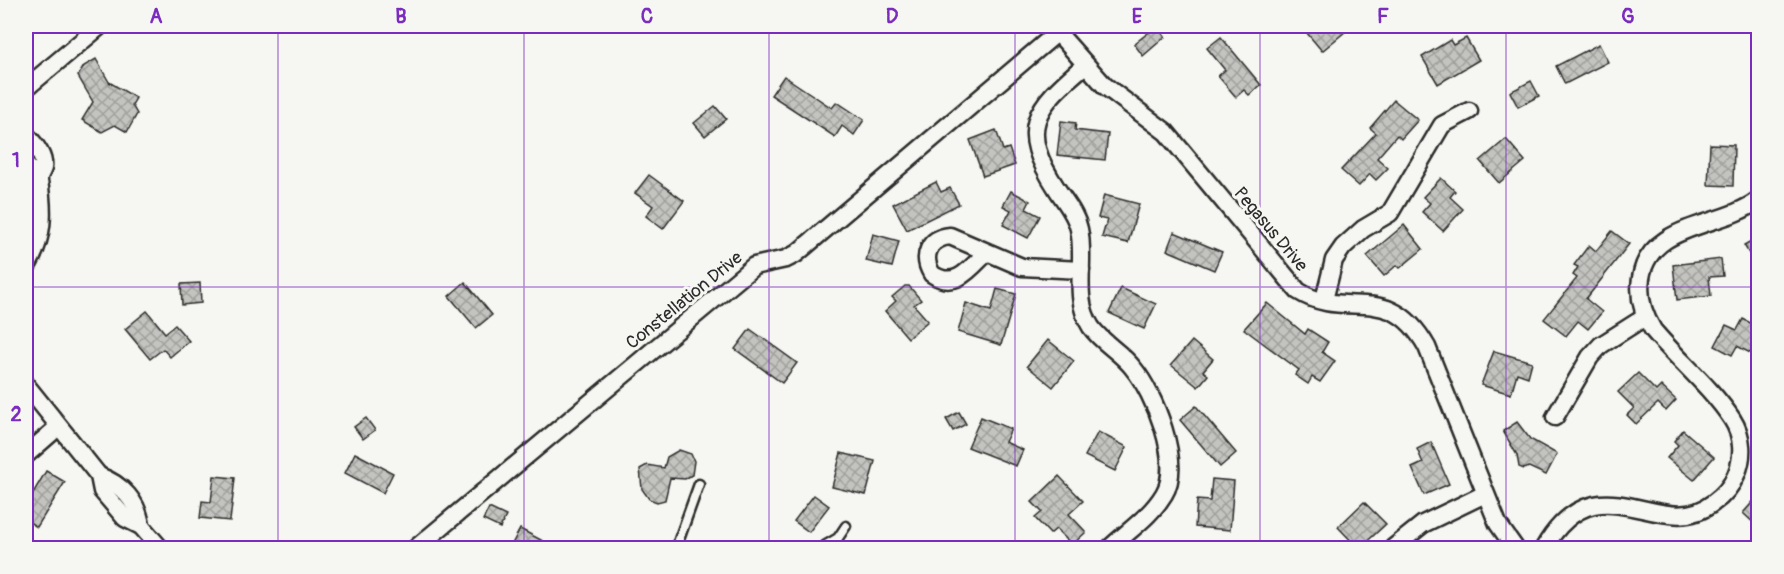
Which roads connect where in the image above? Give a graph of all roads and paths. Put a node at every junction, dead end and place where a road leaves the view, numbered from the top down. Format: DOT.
graph roads {
  1 [pos="100,26"];
  2 [pos="1062,29"];
  3 [pos="1085,65"];
  4 [pos="26,87"];
  5 [pos="1469,111"];
  6 [pos="27,140"];
  7 [pos="32,172"];
  8 [pos="1758,200"];
  9 [pos="986,253"];
  10 [pos="26,268"];
  11 [pos="1081,270"];
  12 [pos="1324,300"];
  13 [pos="1645,317"];
  14 [pos="26,385"];
  15 [pos="1555,417"];
  16 [pos="58,427"];
  17 [pos="26,455"];
  18 [pos="699,484"];
  19 [pos="1485,494"];
  20 [pos="846,526"];
  21 [pos="159,549"];
  22 [pos="416,549"];
  23 [pos="676,549"];
  24 [pos="821,549"];
  25 [pos="1110,549"];
  26 [pos="1393,549"];
  27 [pos="1515,549"];
  28 [pos="1544,549"];
  1 -- 4 [label="street"];
  2 -- 3 [label="street, Pegasus Drive"];
  2 -- 22 [label="street, Constellation Drive"];
  3 -- 11 [label="street"];
  3 -- 12 [label="street, Pegasus Drive"];
  5 -- 12 [label="street"];
  6 -- 7 [label="street"];
  7 -- 10 [label="street"];
  8 -- 13 [label="street"];
  9 -- 11 [label="street"];
  11 -- 25 [label="street"];
  12 -- 19 [label="street, Pegasus Drive"];
  13 -- 15 [label="street"];
  13 -- 28 [label="street"];
  14 -- 16 [label="street"];
  16 -- 17 [label="street"];
  16 -- 21 [label="street"];
  18 -- 23 [label="lane"];
  19 -- 26 [label="street"];
  19 -- 27 [label="street, Pegasus Drive"];
  20 -- 24 [label="lane"];
}
